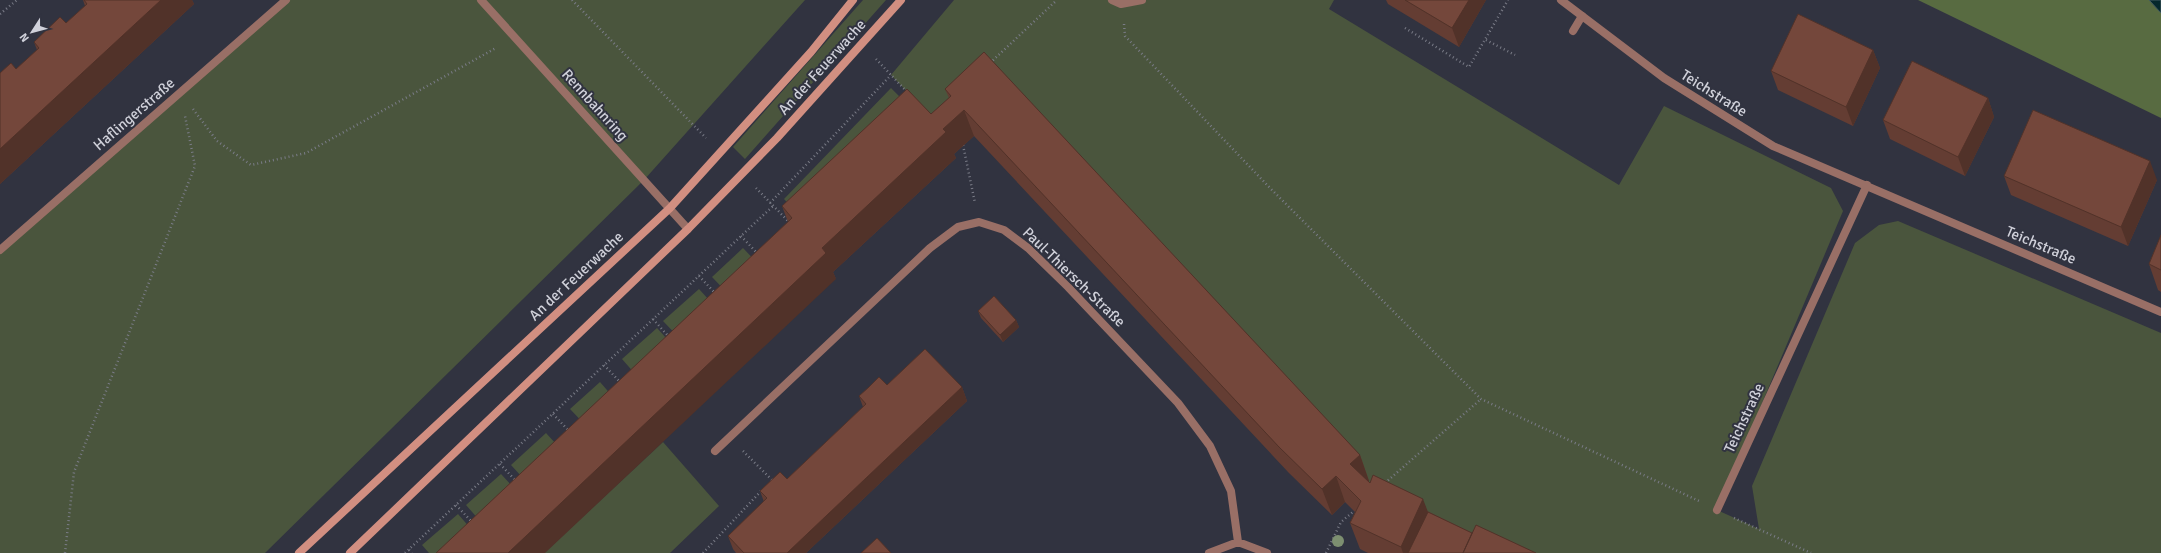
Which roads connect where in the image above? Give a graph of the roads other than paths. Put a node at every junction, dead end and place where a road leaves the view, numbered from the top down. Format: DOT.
graph roads {
  1 [pos="481,0"];
  2 [pos="853,0"];
  3 [pos="901,0"];
  4 [pos="1112,0"];
  5 [pos="1142,0"];
  6 [pos="1561,0"];
  7 [pos="282,1"];
  8 [pos="1582,16"];
  9 [pos="1573,31"];
  10 [pos="1867,185"];
  11 [pos="670,208"];
  12 [pos="688,229"];
  13 [pos="0,250"];
  14 [pos="2161,312"];
  15 [pos="715,451"];
  16 [pos="1717,510"];
  17 [pos="1238,542"];
  18 [pos="299,553"];
  19 [pos="350,553"];
  20 [pos="1209,553"];
  21 [pos="1267,553"];
  1 -- 11 [label="street, Rennbahnring"];
  2 -- 11 [label="street, An der Feuerwache"];
  3 -- 12 [label="street, An der Feuerwache"];
  4 -- 5 [label="street"];
  6 -- 8 [label="street, Teichstraße"];
  7 -- 13 [label="street, Haflingerstraße"];
  8 -- 9 [label="street"];
  8 -- 10 [label="street, Teichstraße"];
  10 -- 14 [label="street, Teichstraße"];
  10 -- 16 [label="street, Teichstraße"];
  11 -- 12 [label="street, Rennbahnring"];
  11 -- 18 [label="street, An der Feuerwache"];
  12 -- 19 [label="street, An der Feuerwache"];
  15 -- 17 [label="street, Paul-Thiersch-Straße"];
  17 -- 20 [label="street"];
  17 -- 21 [label="street"];
}
